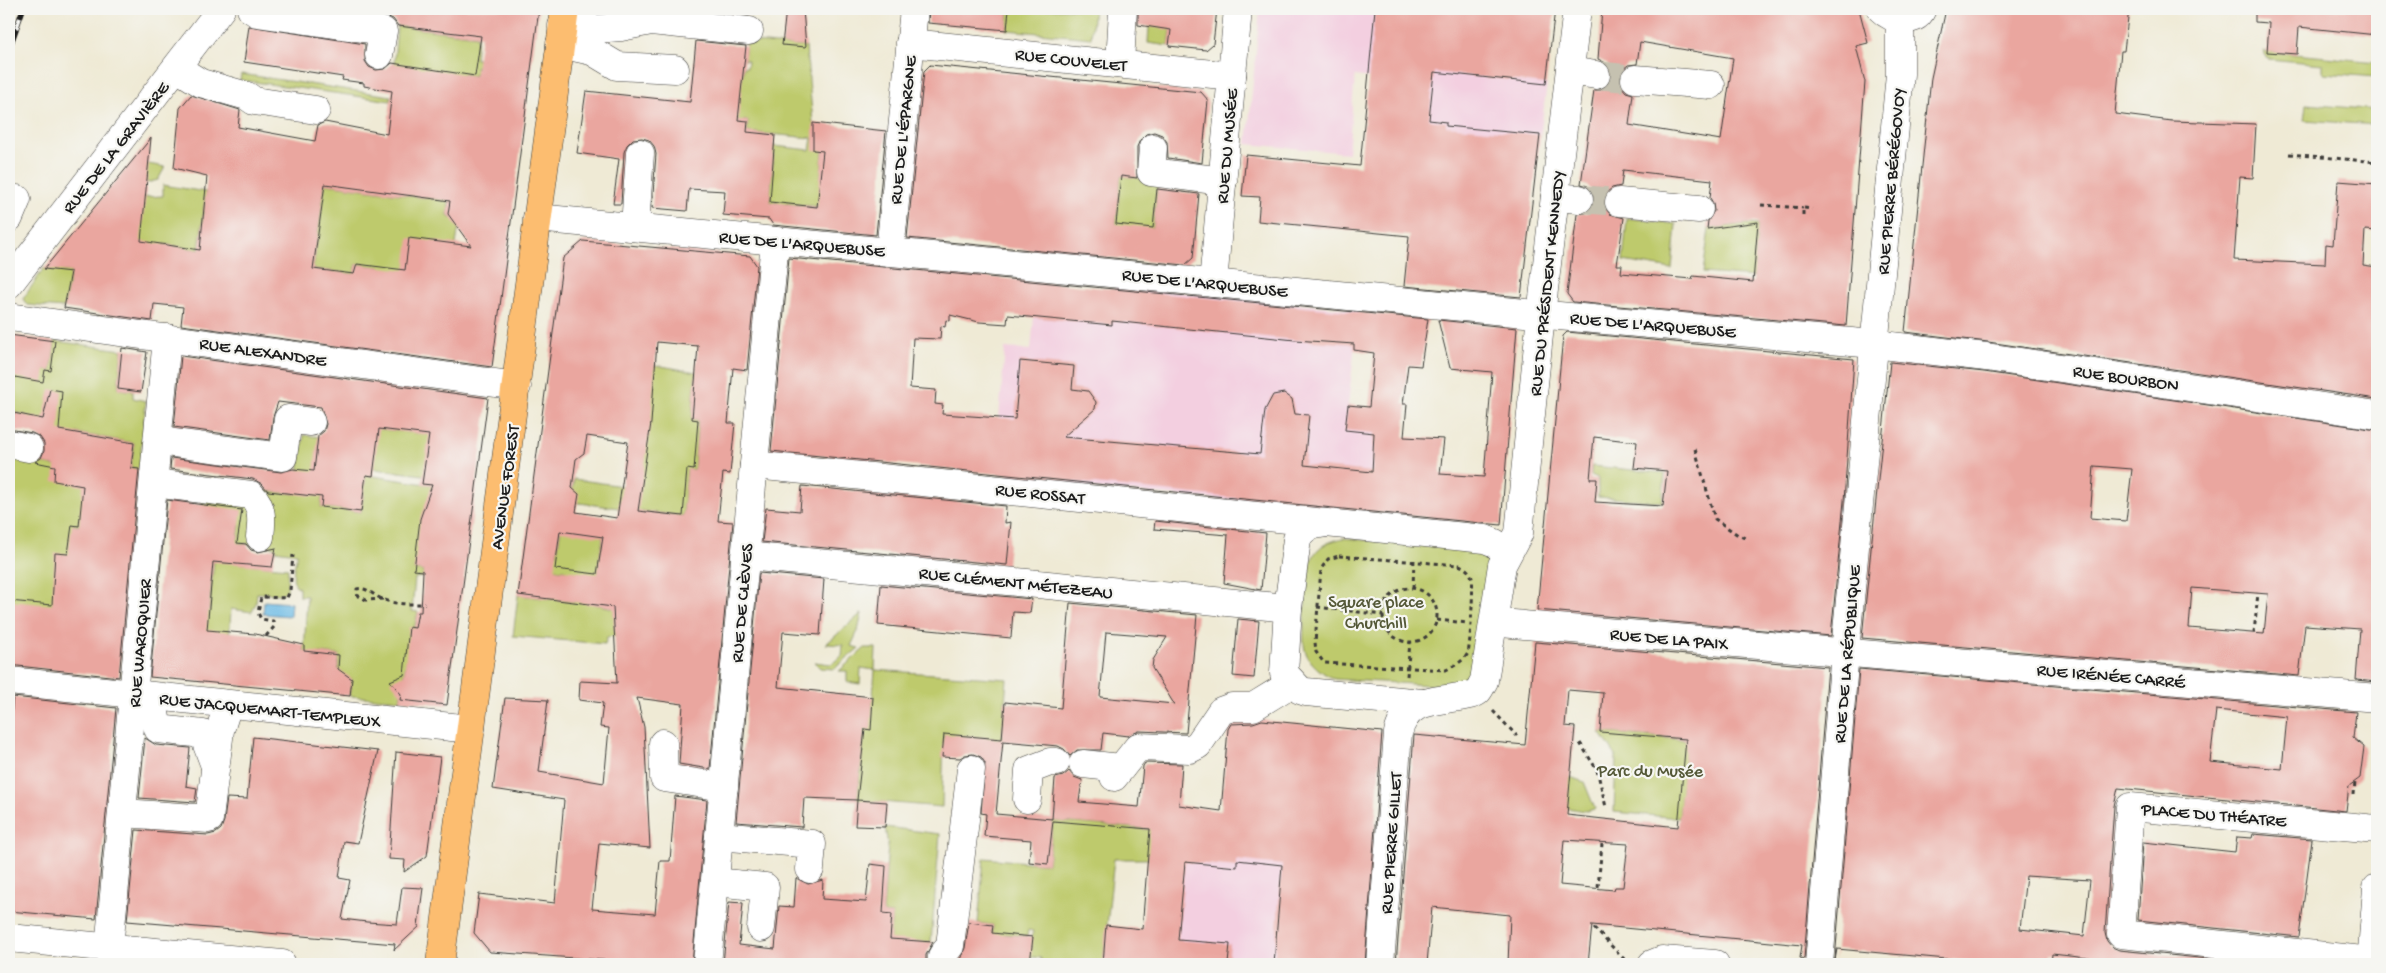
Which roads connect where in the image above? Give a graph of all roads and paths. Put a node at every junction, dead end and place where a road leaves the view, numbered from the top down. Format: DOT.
graph roads {
  1 [pos="221,9"];
  2 [pos="251,9"];
  3 [pos="914,9"];
  4 [pos="1123,9"];
  5 [pos="1238,9"];
  6 [pos="1577,9"];
  7 [pos="1901,12"];
  8 [pos="562,26"];
  9 [pos="749,31"];
  10 [pos="910,43"];
  11 [pos="379,55"];
  12 [pos="1120,64"];
  13 [pos="177,68"];
  14 [pos="675,69"];
  15 [pos="1232,76"];
  16 [pos="1635,79"];
  17 [pos="1711,85"];
  18 [pos="316,110"];
  19 [pos="1152,148"];
  20 [pos="640,153"];
  21 [pos="2289,154"];
  22 [pos="2377,162"];
  23 [pos="1222,181"];
  24 [pos="1619,202"];
  25 [pos="1761,204"];
  26 [pos="1803,208"];
  27 [pos="1699,209"];
  28 [pos="1812,209"];
  29 [pos="1803,215"];
  30 [pos="536,218"];
  31 [pos="635,227"];
  32 [pos="774,241"];
  33 [pos="890,252"];
  34 [pos="1213,283"];
  35 [pos="9,284"];
  36 [pos="1541,315"];
  37 [pos="9,317"];
  38 [pos="167,338"];
  39 [pos="1874,344"];
  40 [pos="517,386"];
  41 [pos="2377,414"];
  42 [pos="311,422"];
  43 [pos="158,441"];
  44 [pos="1695,449"];
  45 [pos="754,465"];
  46 [pos="154,483"];
  47 [pos="1326,523"];
  48 [pos="1416,533"];
  49 [pos="260,538"];
  50 [pos="1745,538"];
  51 [pos="1507,554"];
  52 [pos="293,555"];
  53 [pos="745,556"];
  54 [pos="1414,561"];
  55 [pos="1413,588"];
  56 [pos="2258,593"];
  57 [pos="383,599"];
  58 [pos="425,604"];
  59 [pos="1288,606"];
  60 [pos="1318,607"];
  61 [pos="1384,615"];
  62 [pos="1494,625"];
  63 [pos="2254,633"];
  64 [pos="266,636"];
  65 [pos="1410,642"];
  66 [pos="1845,652"];
  67 [pos="1408,668"];
  68 [pos="9,681"];
  69 [pos="1292,683"];
  70 [pos="1478,691"];
  71 [pos="143,696"];
  72 [pos="2377,698"];
  73 [pos="228,704"];
  74 [pos="1409,709"];
  75 [pos="471,729"];
  76 [pos="1517,736"];
  77 [pos="663,743"];
  78 [pos="1580,743"];
  79 [pos="1056,762"];
  80 [pos="1083,764"];
  81 [pos="215,767"];
  82 [pos="972,768"];
  83 [pos="2355,781"];
  84 [pos="724,787"];
  85 [pos="2354,795"];
  86 [pos="1026,799"];
  87 [pos="1606,807"];
  88 [pos="123,812"];
  89 [pos="2377,829"];
  90 [pos="719,836"];
  91 [pos="1602,844"];
  92 [pos="810,869"];
  93 [pos="715,882"];
  94 [pos="1598,887"];
  95 [pos="2377,888"];
  96 [pos="761,928"];
  97 [pos="1594,928"];
  98 [pos="9,938"];
  99 [pos="109,948"];
  100 [pos="2275,957"];
  101 [pos="183,959"];
  102 [pos="2051,960"];
  103 [pos="2371,962"];
  104 [pos="282,964"];
  105 [pos="440,964"];
  106 [pos="707,964"];
  107 [pos="942,964"];
  108 [pos="1380,964"];
  109 [pos="1628,964"];
  110 [pos="1652,964"];
  111 [pos="1715,964"];
  112 [pos="1819,964"];
  113 [pos="2094,964"];
  1 -- 13 [label="street, RUE DE LA GRAVIÈRE"];
  2 -- 11 [label="street"];
  3 -- 10 [label="street, RUE DE L'ÉPARGNE"];
  4 -- 12 [label="street"];
  5 -- 15 [label="street, RUE DU MUSÉE"];
  6 -- 36 [label="street, RUE DU PRÉSIDENT KENNEDY"];
  7 -- 39 [label="street, RUE PIERRE BÉRÉGOVOY"];
  8 -- 9 [label="street"];
  8 -- 14 [label="street"];
  8 -- 30 [label="main road, AVENUE FOREST"];
  10 -- 12 [label="street, RUE COUVELET"];
  10 -- 33 [label="street, RUE DE L'ÉPARGNE"];
  12 -- 15 [label="street, RUE COUVELET"];
  13 -- 18 [label="street"];
  13 -- 35 [label="street, RUE DE LA GRAVIÈRE"];
  15 -- 23 [label="street, RUE DU MUSÉE"];
  16 -- 17 [label="street"];
  19 -- 23 [label="street"];
  20 -- 31 [label="street"];
  21 -- 22 [label="path"];
  23 -- 34 [label="street, RUE DU MUSÉE"];
  24 -- 27 [label="street"];
  25 -- 26 [label="path"];
  26 -- 28 [label="path"];
  26 -- 29 [label="path"];
  30 -- 31 [label="street, RUE DE L'ARQUEBUSE"];
  30 -- 40 [label="main road, AVENUE FOREST"];
  31 -- 32 [label="street, RUE DE L'ARQUEBUSE"];
  32 -- 33 [label="street, RUE DE L'ARQUEBUSE"];
  32 -- 45 [label="street, RUE DE CLÈVES"];
  33 -- 34 [label="street, RUE DE L'ARQUEBUSE"];
  34 -- 36 [label="street, RUE DE L'ARQUEBUSE"];
  36 -- 39 [label="street, RUE DE L'ARQUEBUSE"];
  36 -- 51 [label="street, RUE DU PRÉSIDENT KENNEDY"];
  37 -- 38 [label="street, RUE ALEXANDRE"];
  38 -- 40 [label="street, RUE ALEXANDRE"];
  38 -- 43 [label="street, RUE WAROQUIER"];
  39 -- 41 [label="street, RUE BOURBON"];
  39 -- 66 [label="street, RUE DE LA RÉPUBLIQUE"];
  40 -- 75 [label="main road, AVENUE FOREST"];
  42 -- 43 [label="street"];
  43 -- 46 [label="street, RUE WAROQUIER"];
  44 -- 50 [label="path"];
  45 -- 47 [label="street, RUE ROSSAT"];
  45 -- 53 [label="street, RUE DE CLÈVES"];
  46 -- 49 [label="street"];
  46 -- 71 [label="street, RUE WAROQUIER"];
  47 -- 48 [label="street, RUE ROSSAT"];
  47 -- 59 [label="street"];
  48 -- 51 [label="street, RUE ROSSAT"];
  48 -- 54 [label="path"];
  51 -- 62 [label="street, RUE DU PRÉSIDENT KENNEDY"];
  52 -- 64 [label="path"];
  53 -- 59 [label="street, RUE CLÉMENT MÉTEZEAU"];
  53 -- 84 [label="street, RUE DE CLÈVES"];
  54 -- 55 [label="path"];
  54 -- 60 [label="path"];
  54 -- 67 [label="path"];
  55 -- 61 [label="path"];
  55 -- 65 [label="path"];
  56 -- 63 [label="path"];
  57 -- 57 [label="path"];
  57 -- 58 [label="path"];
  59 -- 60 [label="path"];
  59 -- 69 [label="street"];
  60 -- 61 [label="path"];
  60 -- 67 [label="path"];
  61 -- 65 [label="path"];
  62 -- 66 [label="street, RUE DE LA PAIX"];
  62 -- 70 [label="street, RUE DU PRÉSIDENT KENNEDY"];
  65 -- 67 [label="path"];
  66 -- 72 [label="street, RUE IRÉNÉE CARRÉ"];
  66 -- 112 [label="street, RUE DE LA RÉPUBLIQUE"];
  67 -- 74 [label="path"];
  68 -- 71 [label="street, RUE JACQUEMART-TEMPLEUX"];
  69 -- 74 [label="street"];
  69 -- 80 [label="street"];
  70 -- 74 [label="street"];
  70 -- 76 [label="path"];
  71 -- 73 [label="street, RUE JACQUEMART-TEMPLEUX"];
  71 -- 81 [label="street"];
  71 -- 88 [label="street, RUE WAROQUIER"];
  73 -- 75 [label="street, RUE JACQUEMART-TEMPLEUX"];
  73 -- 81 [label="street"];
  74 -- 108 [label="street, RUE PIERRE GILLET"];
  75 -- 105 [label="main road, AVENUE FOREST"];
  77 -- 84 [label="street"];
  78 -- 87 [label="path"];
  79 -- 86 [label="street"];
  81 -- 88 [label="street"];
  82 -- 107 [label="street"];
  83 -- 85 [label="path"];
  84 -- 90 [label="street, RUE DE CLÈVES"];
  88 -- 99 [label="street, RUE WAROQUIER"];
  89 -- 100 [label="street, PLACE DU THÉATRE"];
  90 -- 92 [label="street"];
  90 -- 93 [label="street, RUE DE CLÈVES"];
  91 -- 94 [label="path"];
  93 -- 96 [label="street"];
  93 -- 106 [label="street, RUE DE CLÈVES"];
  95 -- 103 [label="street"];
  97 -- 109 [label="path"];
  98 -- 99 [label="street"];
  99 -- 101 [label="street"];
  100 -- 103 [label="street, PLACE DU THÉATRE"];
  101 -- 104 [label="street"];
  102 -- 113 [label="path"];
  110 -- 111 [label="street"];
}
